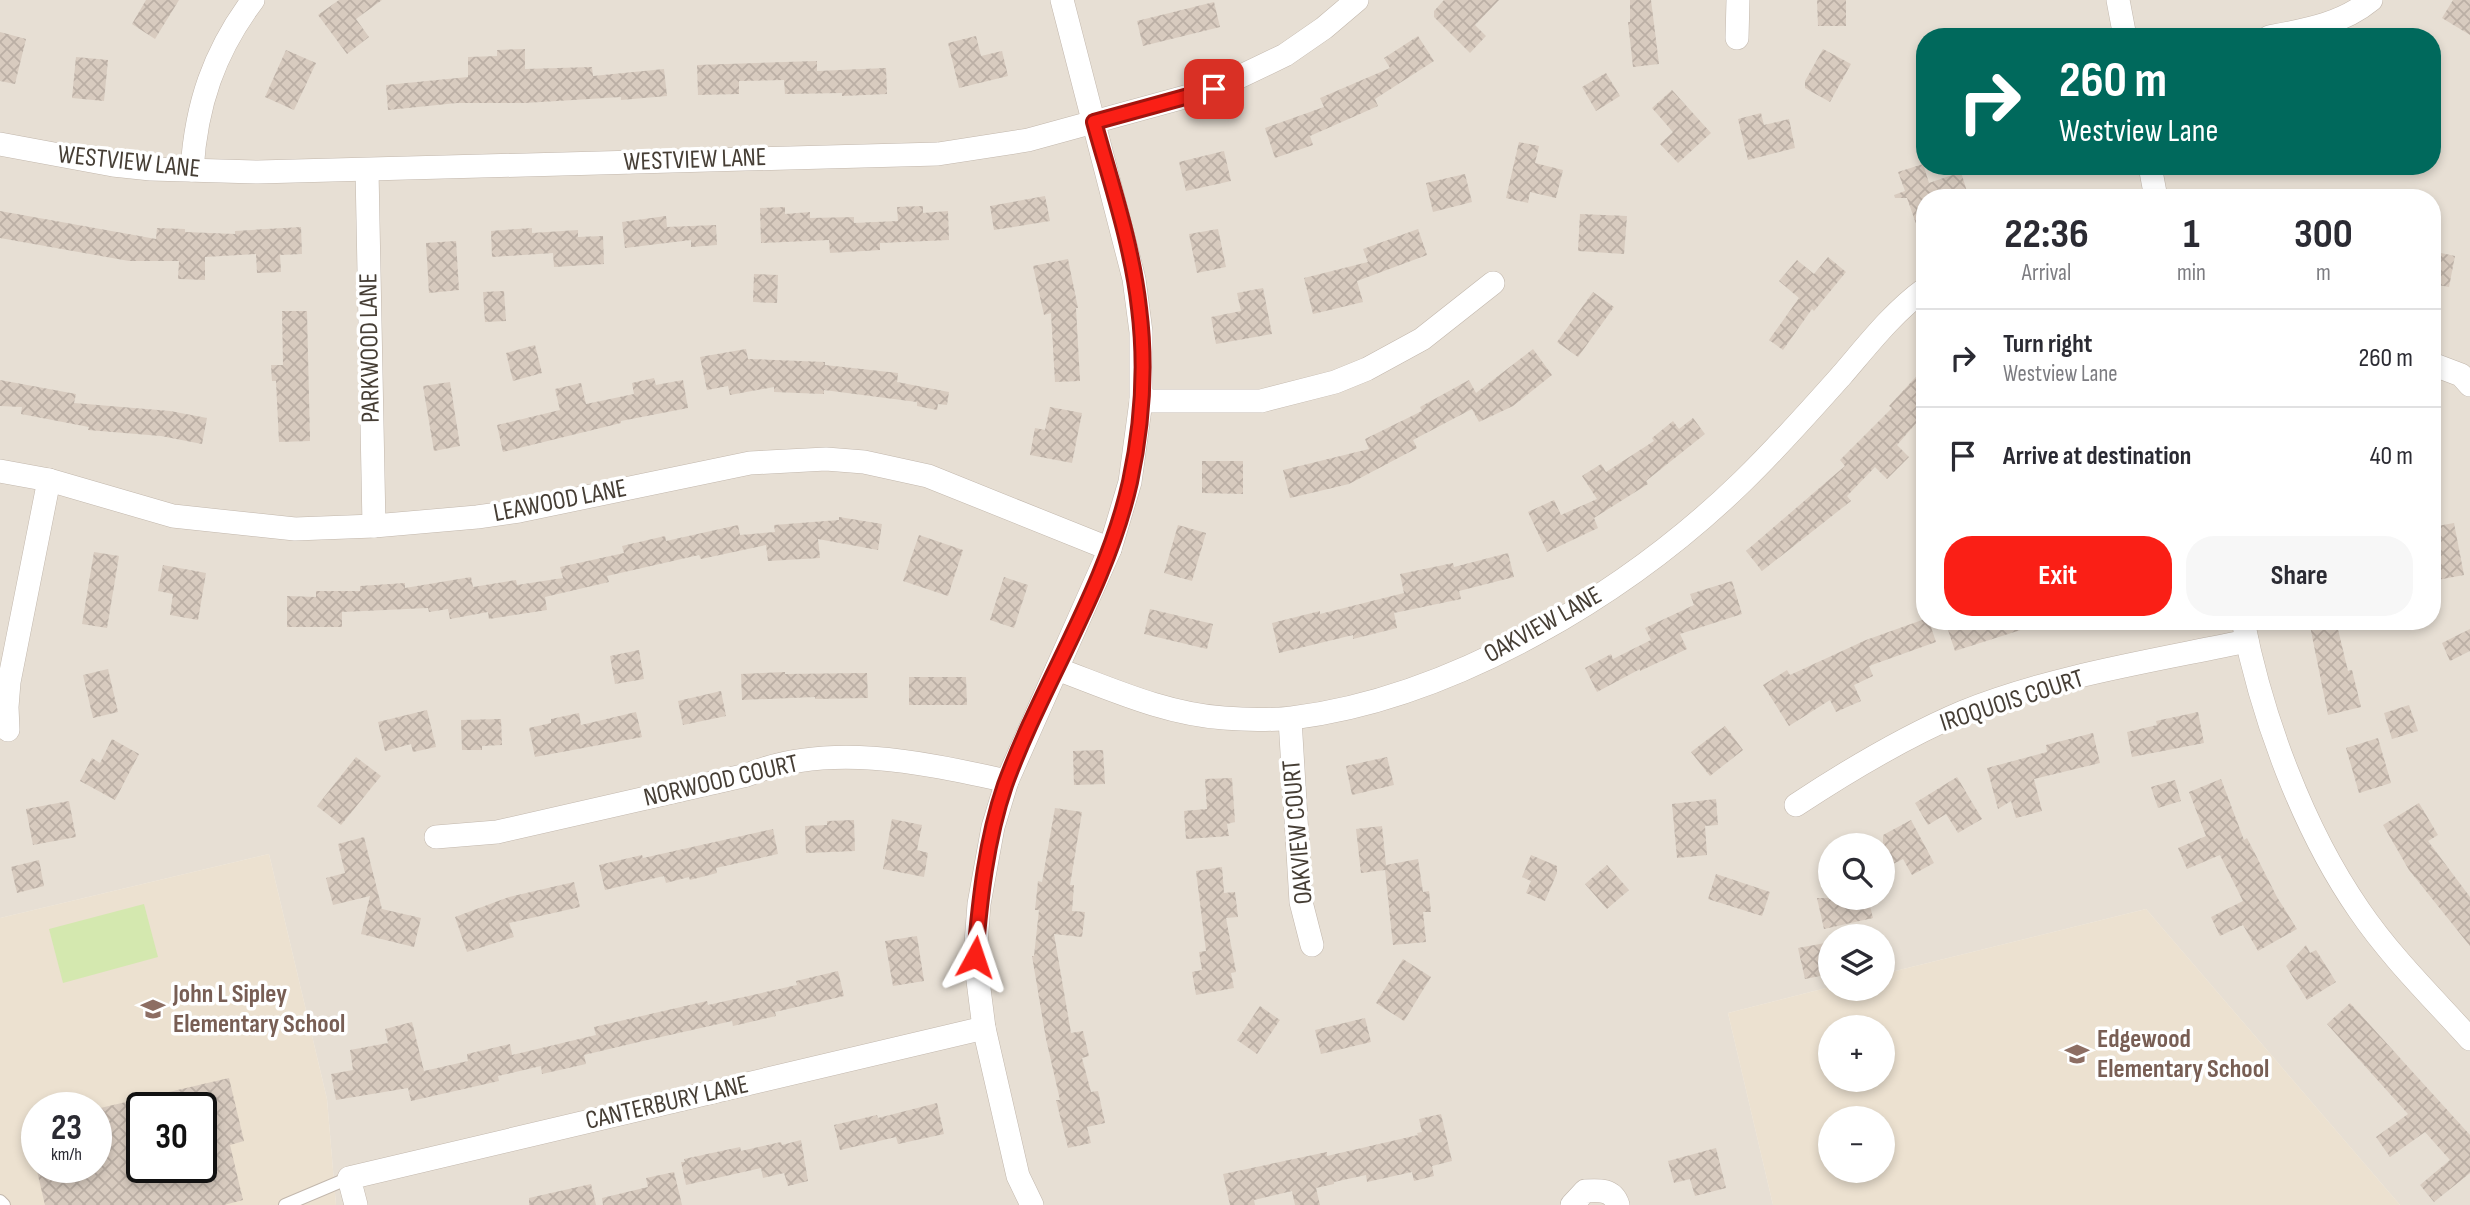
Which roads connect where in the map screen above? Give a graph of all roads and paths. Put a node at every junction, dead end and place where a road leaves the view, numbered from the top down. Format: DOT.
graph roads {
  1 [pos="253,0"];
  2 [pos="1062,0"];
  3 [pos="1357,0"];
  4 [pos="1738,0"];
  5 [pos="2118,0"];
  6 [pos="2371,0"];
  7 [pos="2123,28"];
  8 [pos="2314,28"];
  9 [pos="1737,38"];
  10 [pos="1094,122"];
  11 [pos="0,144"];
  12 [pos="192,170"];
  13 [pos="367,170"];
  14 [pos="1493,283"];
  15 [pos="1916,297"];
  16 [pos="2441,367"];
  17 [pos="2470,385"];
  18 [pos="1141,401"];
  19 [pos="0,471"];
  20 [pos="48,480"];
  21 [pos="374,526"];
  22 [pos="1110,549"];
  23 [pos="2245,631"];
  24 [pos="1057,668"];
  25 [pos="1290,719"];
  26 [pos="8,730"];
  27 [pos="1007,781"];
  28 [pos="1796,805"];
  29 [pos="436,837"];
  30 [pos="1312,945"];
  31 [pos="984,1028"];
  32 [pos="2470,1038"];
  33 [pos="349,1178"];
  34 [pos="0,1200"];
  35 [pos="4,1205"];
  36 [pos="285,1205"];
  37 [pos="355,1205"];
  38 [pos="1032,1205"];
  39 [pos="1572,1205"];
  40 [pos="1618,1205"];
  1 -- 12 [label="street"];
  2 -- 10 [label="street"];
  3 -- 10 [label="street, WESTVIEW LANE"];
  4 -- 9 [label="street"];
  5 -- 7 [label="street"];
  6 -- 8 [label="street"];
  10 -- 13 [label="street, WESTVIEW LANE"];
  10 -- 18 [label="street"];
  11 -- 12 [label="street, WESTVIEW LANE"];
  12 -- 13 [label="street, WESTVIEW LANE"];
  13 -- 21 [label="street, PARKWOOD LANE"];
  14 -- 18 [label="street"];
  15 -- 25 [label="street, OAKVIEW LANE"];
  16 -- 17 [label="street"];
  18 -- 22 [label="street"];
  19 -- 20 [label="street, LEAWOOD LANE"];
  20 -- 21 [label="street, LEAWOOD LANE"];
  20 -- 26 [label="street"];
  21 -- 22 [label="street, LEAWOOD LANE"];
  22 -- 24 [label="street"];
  23 -- 28 [label="street, IROQUOIS COURT"];
  23 -- 32 [label="street"];
  24 -- 25 [label="street, OAKVIEW LANE"];
  24 -- 27 [label="street"];
  25 -- 30 [label="street, OAKVIEW COURT"];
  27 -- 29 [label="street, NORWOOD COURT"];
  27 -- 31 [label="street"];
  31 -- 33 [label="street, CANTERBURY LANE"];
  31 -- 38 [label="street"];
  33 -- 36 [label="lane"];
  33 -- 37 [label="street"];
  34 -- 35 [label="lane"];
  39 -- 40 [label="street"];
}
